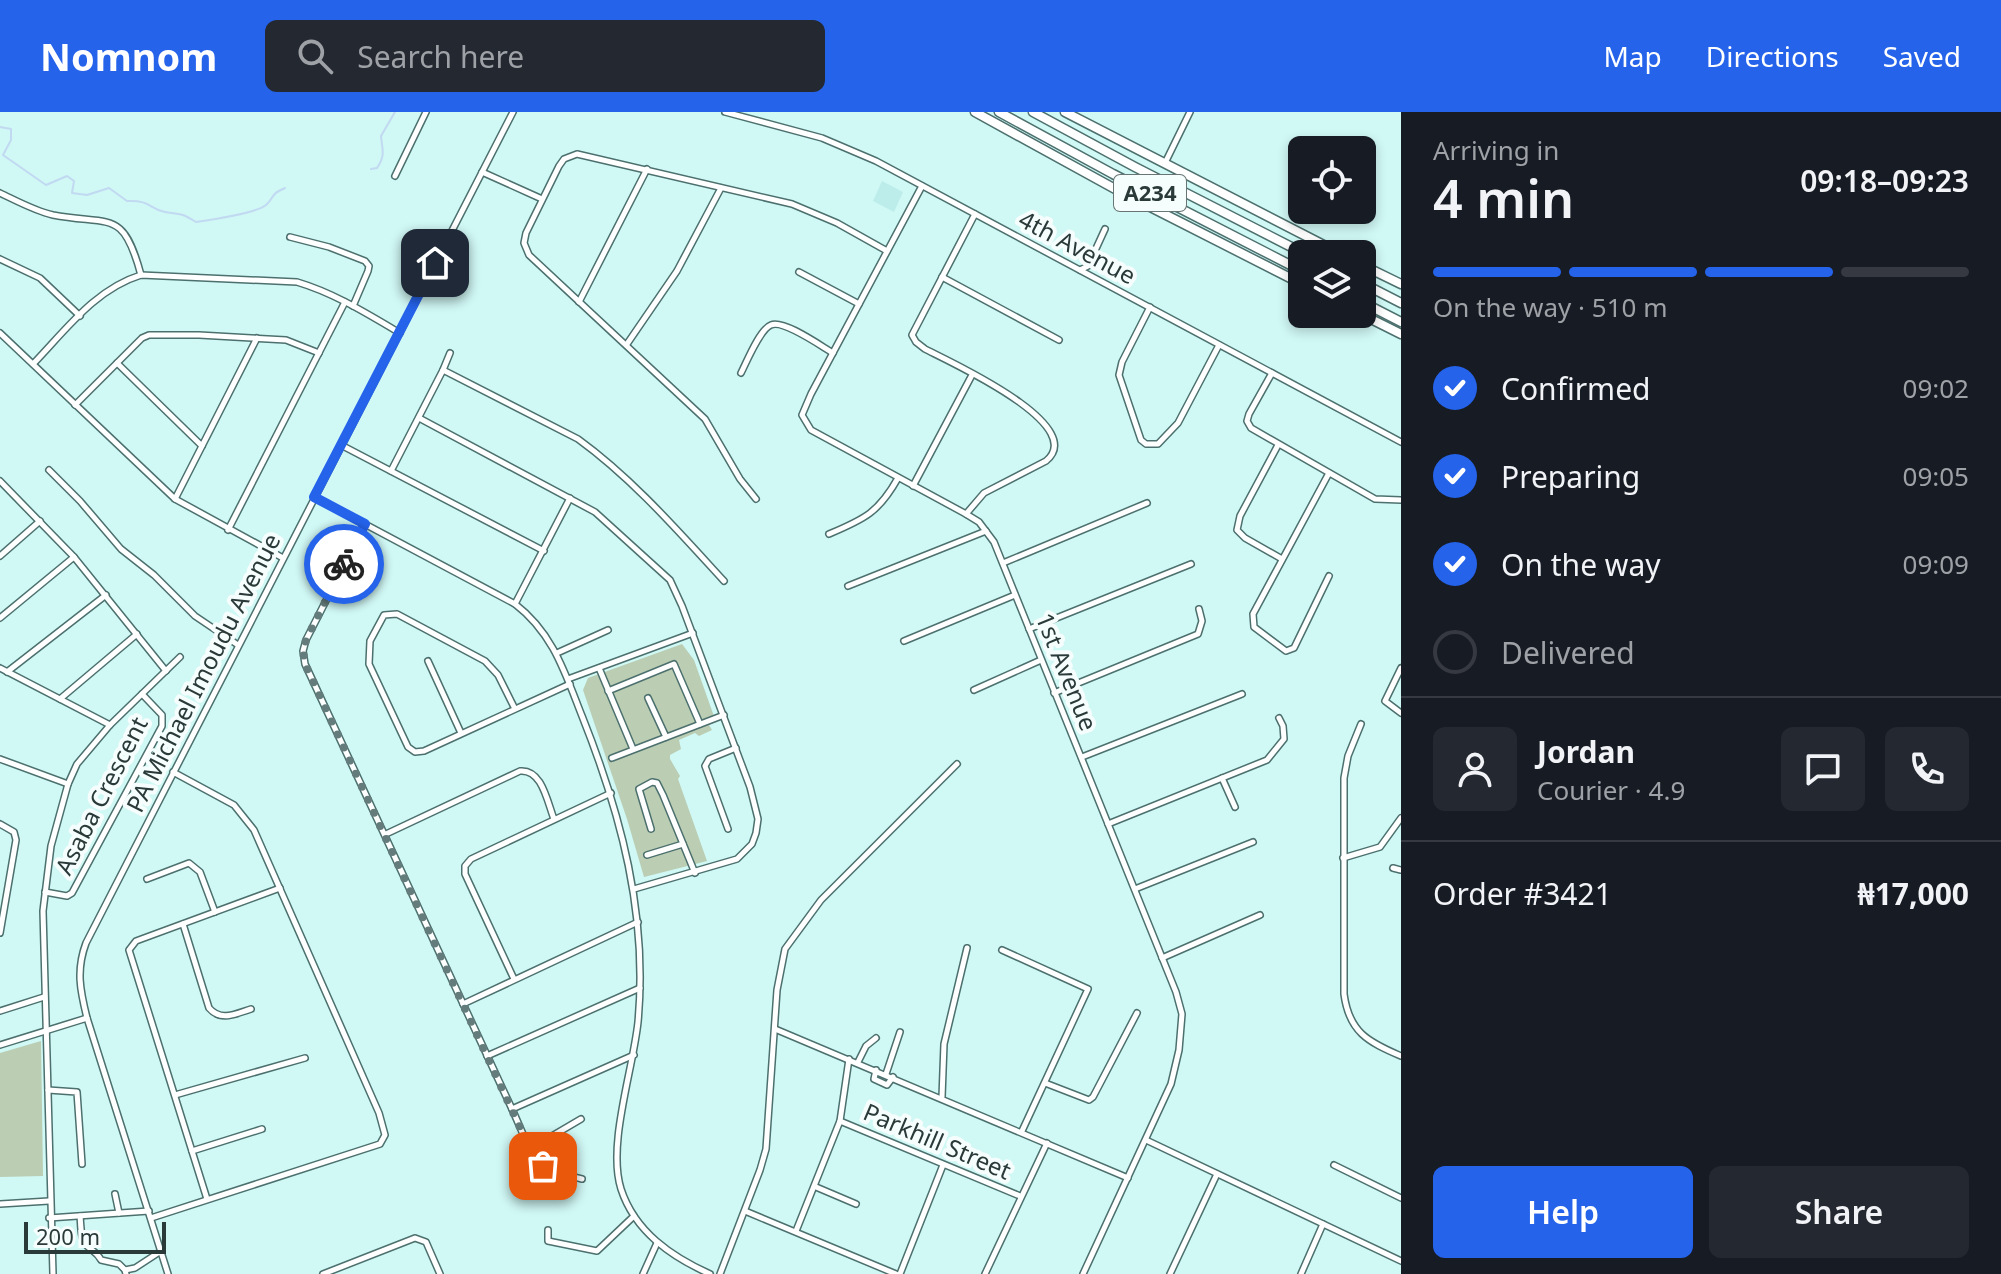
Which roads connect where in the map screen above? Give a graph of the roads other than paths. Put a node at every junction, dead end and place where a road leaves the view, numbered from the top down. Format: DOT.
graph roads {
  1 [pos="426,112"];
  2 [pos="513,112"];
  3 [pos="725,112"];
  4 [pos="975,112"];
  5 [pos="999,112"];
  6 [pos="1033,112"];
  7 [pos="1065,112"];
  8 [pos="1190,112"];
  9 [pos="1164,164"];
  10 [pos="647,169"];
  11 [pos="482,172"];
  12 [pos="395,176"];
  13 [pos="922,186"];
  14 [pos="721,188"];
  15 [pos="0,193"];
  16 [pos="542,199"];
  17 [pos="975,214"];
  18 [pos="1105,229"];
  19 [pos="290,237"];
  20 [pos="1313,240"];
  21 [pos="1288,245"];
  22 [pos="887,251"];
  23 [pos="0,259"];
  24 [pos="1288,264"];
  25 [pos="1079,269"];
  26 [pos="799,272"];
  27 [pos="1376,272"];
  28 [pos="141,275"];
  29 [pos="942,277"];
  30 [pos="1288,277"];
  31 [pos="1401,284"];
  32 [pos="1376,290"];
  33 [pos="345,302"];
  34 [pos="579,302"];
  35 [pos="1401,303"];
  36 [pos="859,304"];
  37 [pos="353,306"];
  38 [pos="1150,307"];
  39 [pos="1376,309"];
  40 [pos="80,316"];
  41 [pos="1376,322"];
  42 [pos="1401,322"];
  43 [pos="0,333"];
  44 [pos="400,333"];
  45 [pos="1401,334"];
  46 [pos="257,338"];
  47 [pos="1059,340"];
  48 [pos="627,344"];
  49 [pos="1219,345"];
  50 [pos="319,353"];
  51 [pos="450,353"];
  52 [pos="833,353"];
  53 [pos="117,363"];
  54 [pos="33,364"];
  55 [pos="443,370"];
  56 [pos="741,373"];
  57 [pos="1272,373"];
  58 [pos="972,375"];
  59 [pos="75,405"];
  60 [pos="419,418"];
  61 [pos="1401,442"];
  62 [pos="341,445"];
  63 [pos="1278,445"];
  64 [pos="202,446"];
  65 [pos="49,470"];
  66 [pos="391,471"];
  67 [pos="1329,473"];
  68 [pos="898,478"];
  69 [pos="0,481"];
  70 [pos="913,486"];
  71 [pos="314,497"];
  72 [pos="570,498"];
  73 [pos="175,499"];
  74 [pos="756,499"];
  75 [pos="1401,500"];
  76 [pos="1147,503"];
  77 [pos="966,514"];
  78 [pos="40,521"];
  79 [pos="365,524"];
  80 [pos="228,530"];
  81 [pos="986,531"];
  82 [pos="829,534"];
  83 [pos="544,551"];
  84 [pos="0,556"];
  85 [pos="74,557"];
  86 [pos="283,558"];
  87 [pos="1282,559"];
  88 [pos="1003,563"];
  89 [pos="1191,564"];
  90 [pos="1329,576"];
  91 [pos="724,581"];
  92 [pos="848,586"];
  93 [pos="106,595"];
  94 [pos="1015,595"];
  95 [pos="515,604"];
  96 [pos="1199,609"];
  97 [pos="0,618"];
  98 [pos="1029,629"];
  99 [pos="608,630"];
  100 [pos="693,633"];
  101 [pos="137,634"];
  102 [pos="904,641"];
  103 [pos="238,645"];
  104 [pos="557,653"];
  105 [pos="180,657"];
  106 [pos="1041,660"];
  107 [pos="428,661"];
  108 [pos="0,668"];
  109 [pos="599,668"];
  110 [pos="1401,668"];
  111 [pos="166,671"];
  112 [pos="7,672"];
  113 [pos="569,682"];
  114 [pos="974,690"];
  115 [pos="608,691"];
  116 [pos="1054,693"];
  117 [pos="142,694"];
  118 [pos="1242,694"];
  119 [pos="648,698"];
  120 [pos="60,699"];
  121 [pos="515,709"];
  122 [pos="1401,713"];
  123 [pos="724,715"];
  124 [pos="1279,718"];
  125 [pos="700,724"];
  126 [pos="1361,724"];
  127 [pos="110,725"];
  128 [pos="461,734"];
  129 [pos="666,737"];
  130 [pos="736,748"];
  131 [pos="633,749"];
  132 [pos="1082,757"];
  133 [pos="612,758"];
  134 [pos="0,759"];
  135 [pos="957,764"];
  136 [pos="173,772"];
  137 [pos="1222,778"];
  138 [pos="68,784"];
  139 [pos="611,793"];
  140 [pos="1235,807"];
  141 [pos="1401,818"];
  142 [pos="554,819"];
  143 [pos="0,824"];
  144 [pos="1108,824"];
  145 [pos="651,829"];
  146 [pos="728,829"];
  147 [pos="386,834"];
  148 [pos="1253,842"];
  149 [pos="683,844"];
  150 [pos="647,855"];
  151 [pos="1343,858"];
  152 [pos="1393,868"];
  153 [pos="1401,870"];
  154 [pos="695,873"];
  155 [pos="147,879"];
  156 [pos="280,888"];
  157 [pos="634,889"];
  158 [pos="1135,889"];
  159 [pos="45,892"];
  160 [pos="3,894"];
  161 [pos="215,912"];
  162 [pos="1260,915"];
  163 [pos="638,922"];
  164 [pos="183,924"];
  165 [pos="0,933"];
  166 [pos="967,948"];
  167 [pos="1002,950"];
  168 [pos="1162,958"];
  169 [pos="514,979"];
  170 [pos="640,988"];
  171 [pos="44,997"];
  172 [pos="463,1004"];
  173 [pos="251,1009"];
  174 [pos="0,1011"];
  175 [pos="1137,1013"];
  176 [pos="87,1018"];
  177 [pos="775,1029"];
  178 [pos="47,1030"];
  179 [pos="900,1032"];
  180 [pos="876,1038"];
  181 [pos="0,1045"];
  182 [pos="634,1055"];
  183 [pos="487,1056"];
  184 [pos="1401,1056"];
  185 [pos="305,1058"];
  186 [pos="849,1059"];
  187 [pos="858,1062"];
  188 [pos="876,1070"];
  189 [pos="889,1076"];
  190 [pos="1045,1083"];
  191 [pos="48,1090"];
  192 [pos="174,1095"];
  193 [pos="942,1097"];
  194 [pos="512,1109"];
  195 [pos="581,1119"];
  196 [pos="840,1121"];
  197 [pos="262,1129"];
  198 [pos="1022,1131"];
  199 [pos="1146,1140"];
  200 [pos="1047,1143"];
  201 [pos="530,1149"];
  202 [pos="192,1151"];
  203 [pos="82,1164"];
  204 [pos="943,1165"];
  205 [pos="1334,1165"];
  206 [pos="1217,1174"];
  207 [pos="1128,1178"];
  208 [pos="582,1179"];
  209 [pos="816,1187"];
  210 [pos="115,1194"];
  211 [pos="1020,1196"];
  212 [pos="1401,1198"];
  213 [pos="207,1199"];
  214 [pos="49,1201"];
  215 [pos="0,1204"];
  216 [pos="856,1204"];
  217 [pos="745,1211"];
  218 [pos="119,1213"];
  219 [pos="150,1215"];
  220 [pos="80,1216"];
  221 [pos="634,1216"];
  222 [pos="49,1218"];
  223 [pos="1323,1224"];
  224 [pos="548,1230"];
  225 [pos="796,1231"];
  226 [pos="657,1243"];
  227 [pos="161,1251"];
  228 [pos="1401,1261"];
  229 [pos="126,1272"];
  230 [pos="53,1274"];
  231 [pos="168,1274"];
  232 [pos="323,1274"];
  233 [pos="440,1274"];
  234 [pos="643,1274"];
  235 [pos="710,1274"];
  236 [pos="720,1274"];
  237 [pos="898,1274"];
  238 [pos="985,1274"];
  239 [pos="1083,1274"];
  240 [pos="1170,1274"];
  241 [pos="1301,1274"];
  1 -- 12 [label="street"];
  2 -- 11 [label="street, PA Michael Imoudu Avenue"];
  3 -- 13 [label="street, 4th Avenue"];
  4 -- 30 [label="highway"];
  5 -- 24 [label="highway, A234"];
  6 -- 21 [label="highway, A234"];
  7 -- 9 [label="highway"];
  8 -- 9 [label="street"];
  9 -- 20 [label="highway"];
  10 -- 14 [label="street"];
  10 -- 16 [label="street"];
  10 -- 34 [label="street"];
  11 -- 16 [label="street"];
  11 -- 44 [label="street, PA Michael Imoudu Avenue"];
  13 -- 17 [label="street, 4th Avenue"];
  13 -- 22 [label="street, 1st Avenue"];
  14 -- 22 [label="street"];
  14 -- 48 [label="street"];
  15 -- 28 [label="street"];
  16 -- 34 [label="street"];
  17 -- 25 [label="street, 4th Avenue"];
  17 -- 29 [label="street"];
  18 -- 25 [label="street"];
  19 -- 37 [label="street"];
  22 -- 36 [label="street, 1st Avenue"];
  23 -- 40 [label="street"];
  25 -- 38 [label="street, 4th Avenue"];
  26 -- 36 [label="street"];
  27 -- 31 [label="highway"];
  28 -- 33 [label="street"];
  28 -- 40 [label="street"];
  29 -- 47 [label="street"];
  29 -- 58 [label="street"];
  32 -- 35 [label="highway"];
  33 -- 37 [label="street"];
  33 -- 50 [label="street"];
  34 -- 48 [label="street"];
  36 -- 52 [label="street, 1st Avenue"];
  37 -- 44 [label="street"];
  38 -- 49 [label="street, 4th Avenue"];
  38 -- 49 [label="street"];
  39 -- 42 [label="highway"];
  40 -- 54 [label="street"];
  41 -- 45 [label="highway"];
  43 -- 54 [label="street"];
  44 -- 62 [label="street, PA Michael Imoudu Avenue"];
  46 -- 50 [label="street"];
  46 -- 53 [label="street"];
  46 -- 64 [label="street"];
  48 -- 74 [label="street"];
  49 -- 57 [label="street, 4th Avenue"];
  50 -- 80 [label="street"];
  51 -- 55 [label="street"];
  52 -- 56 [label="street"];
  52 -- 68 [label="street, 1st Avenue"];
  53 -- 59 [label="street"];
  53 -- 64 [label="street"];
  54 -- 59 [label="street"];
  55 -- 60 [label="street"];
  55 -- 91 [label="street"];
  57 -- 61 [label="street, 4th Avenue"];
  57 -- 63 [label="street"];
  58 -- 70 [label="street"];
  58 -- 77 [label="street"];
  59 -- 73 [label="street"];
  60 -- 66 [label="street"];
  60 -- 72 [label="street"];
  62 -- 66 [label="street"];
  62 -- 71 [label="street, PA Michael Imoudu Avenue"];
  63 -- 67 [label="street"];
  63 -- 87 [label="street"];
  64 -- 73 [label="street"];
  65 -- 103 [label="street"];
  66 -- 83 [label="street"];
  67 -- 75 [label="street"];
  67 -- 87 [label="street"];
  68 -- 70 [label="street, 1st Avenue"];
  68 -- 82 [label="street"];
  69 -- 78 [label="street"];
  70 -- 77 [label="street, 1st Avenue"];
  71 -- 79 [label="street"];
  71 -- 86 [label="street, PA Michael Imoudu Avenue"];
  72 -- 83 [label="street"];
  72 -- 100 [label="street"];
  73 -- 80 [label="street"];
  76 -- 88 [label="street"];
  77 -- 81 [label="street, 1st Avenue"];
  78 -- 84 [label="street"];
  78 -- 85 [label="street"];
  79 -- 95 [label="street"];
  79 -- 147 [label="street"];
  80 -- 86 [label="street"];
  81 -- 88 [label="street, 1st Avenue"];
  81 -- 92 [label="street"];
  83 -- 95 [label="street"];
  85 -- 93 [label="street"];
  85 -- 97 [label="street"];
  86 -- 103 [label="street, PA Michael Imoudu Avenue"];
  87 -- 90 [label="street"];
  88 -- 94 [label="street, 1st Avenue"];
  89 -- 98 [label="street"];
  93 -- 101 [label="street"];
  93 -- 112 [label="street"];
  94 -- 98 [label="street, 1st Avenue"];
  94 -- 102 [label="street"];
  95 -- 104 [label="street"];
  96 -- 116 [label="street"];
  98 -- 106 [label="street, 1st Avenue"];
  99 -- 104 [label="street"];
  100 -- 109 [label="street"];
  100 -- 123 [label="street"];
  101 -- 111 [label="street"];
  101 -- 120 [label="street"];
  103 -- 136 [label="street, PA Michael Imoudu Avenue"];
  104 -- 113 [label="street"];
  105 -- 111 [label="street"];
  106 -- 114 [label="street"];
  106 -- 116 [label="street, 1st Avenue"];
  107 -- 128 [label="street"];
  108 -- 112 [label="street"];
  109 -- 113 [label="street"];
  109 -- 115 [label="street"];
  110 -- 122 [label="street"];
  111 -- 117 [label="street"];
  112 -- 120 [label="street"];
  113 -- 121 [label="street"];
  113 -- 139 [label="street"];
  115 -- 125 [label="street"];
  115 -- 131 [label="street"];
  116 -- 132 [label="street, 1st Avenue"];
  117 -- 127 [label="street"];
  117 -- 159 [label="street, Asaba Crescent"];
  118 -- 132 [label="street"];
  119 -- 129 [label="street"];
  120 -- 127 [label="street"];
  121 -- 128 [label="street"];
  121 -- 128 [label="street"];
  123 -- 125 [label="street"];
  123 -- 130 [label="street"];
  124 -- 137 [label="street"];
  125 -- 129 [label="street"];
  126 -- 151 [label="street"];
  127 -- 138 [label="street"];
  129 -- 131 [label="street"];
  130 -- 146 [label="street"];
  130 -- 154 [label="street"];
  131 -- 133 [label="street"];
  132 -- 144 [label="street, 1st Avenue"];
  134 -- 138 [label="street"];
  135 -- 177 [label="street"];
  136 -- 156 [label="street"];
  136 -- 176 [label="street, PA Michael Imoudu Avenue"];
  137 -- 140 [label="street"];
  137 -- 144 [label="street"];
  138 -- 159 [label="street"];
  139 -- 142 [label="street"];
  139 -- 157 [label="street"];
  141 -- 151 [label="street"];
  142 -- 147 [label="street"];
  142 -- 169 [label="street"];
  143 -- 160 [label="street"];
  144 -- 158 [label="street, 1st Avenue"];
  145 -- 149 [label="street"];
  147 -- 172 [label="street"];
  148 -- 158 [label="street"];
  149 -- 150 [label="street"];
  149 -- 154 [label="street"];
  151 -- 184 [label="street"];
  152 -- 153 [label="street"];
  154 -- 157 [label="street"];
  155 -- 161 [label="street"];
  156 -- 161 [label="street"];
  156 -- 213 [label="street"];
  157 -- 163 [label="street"];
  158 -- 168 [label="street, 1st Avenue"];
  159 -- 171 [label="street"];
  160 -- 165 [label="street"];
  161 -- 164 [label="street"];
  162 -- 168 [label="street"];
  163 -- 169 [label="street"];
  163 -- 170 [label="street"];
  164 -- 173 [label="street"];
  164 -- 192 [label="street"];
  166 -- 193 [label="street"];
  167 -- 190 [label="street"];
  168 -- 199 [label="street, 1st Avenue"];
  169 -- 172 [label="street"];
  170 -- 182 [label="street"];
  170 -- 183 [label="street"];
  171 -- 174 [label="street"];
  171 -- 178 [label="street"];
  172 -- 183 [label="street"];
  175 -- 190 [label="street"];
  176 -- 178 [label="street"];
  176 -- 219 [label="street, PA Michael Imoudu Avenue"];
  177 -- 186 [label="street"];
  177 -- 217 [label="street"];
  178 -- 181 [label="street"];
  178 -- 191 [label="street"];
  179 -- 189 [label="street"];
  180 -- 187 [label="street"];
  182 -- 194 [label="street"];
  182 -- 221 [label="street"];
  183 -- 194 [label="street"];
  185 -- 192 [label="street"];
  186 -- 187 [label="street"];
  186 -- 196 [label="street"];
  187 -- 188 [label="street"];
  188 -- 189 [label="street"];
  188 -- 189 [label="street"];
  189 -- 193 [label="street"];
  190 -- 198 [label="street"];
  191 -- 203 [label="street"];
  191 -- 214 [label="street"];
  192 -- 202 [label="street"];
  193 -- 198 [label="street"];
  194 -- 201 [label="street"];
  195 -- 201 [label="street"];
  196 -- 204 [label="street, Parkhill Street"];
  196 -- 209 [label="street"];
  197 -- 202 [label="street"];
  198 -- 200 [label="street"];
  199 -- 206 [label="street"];
  199 -- 207 [label="street, 1st Avenue"];
  200 -- 207 [label="street"];
  200 -- 211 [label="street"];
  201 -- 208 [label="street"];
  202 -- 213 [label="street"];
  204 -- 211 [label="street, Parkhill Street"];
  204 -- 237 [label="street"];
  205 -- 212 [label="street"];
  206 -- 223 [label="street"];
  206 -- 240 [label="street"];
  207 -- 239 [label="street, 1st Avenue"];
  209 -- 216 [label="street"];
  209 -- 225 [label="street"];
  210 -- 218 [label="street"];
  211 -- 238 [label="street"];
  213 -- 219 [label="street"];
  214 -- 215 [label="street"];
  214 -- 222 [label="street"];
  217 -- 225 [label="street"];
  217 -- 236 [label="street"];
  218 -- 219 [label="street"];
  218 -- 220 [label="street"];
  219 -- 227 [label="street, PA Michael Imoudu Avenue"];
  220 -- 222 [label="street"];
  220 -- 229 [label="street"];
  221 -- 224 [label="street"];
  221 -- 226 [label="street"];
  222 -- 230 [label="street"];
  223 -- 228 [label="street"];
  223 -- 241 [label="street"];
  225 -- 237 [label="street"];
  226 -- 234 [label="street"];
  226 -- 235 [label="street"];
  227 -- 229 [label="street"];
  227 -- 231 [label="street, PA Michael Imoudu Avenue"];
  232 -- 233 [label="street"];
}
